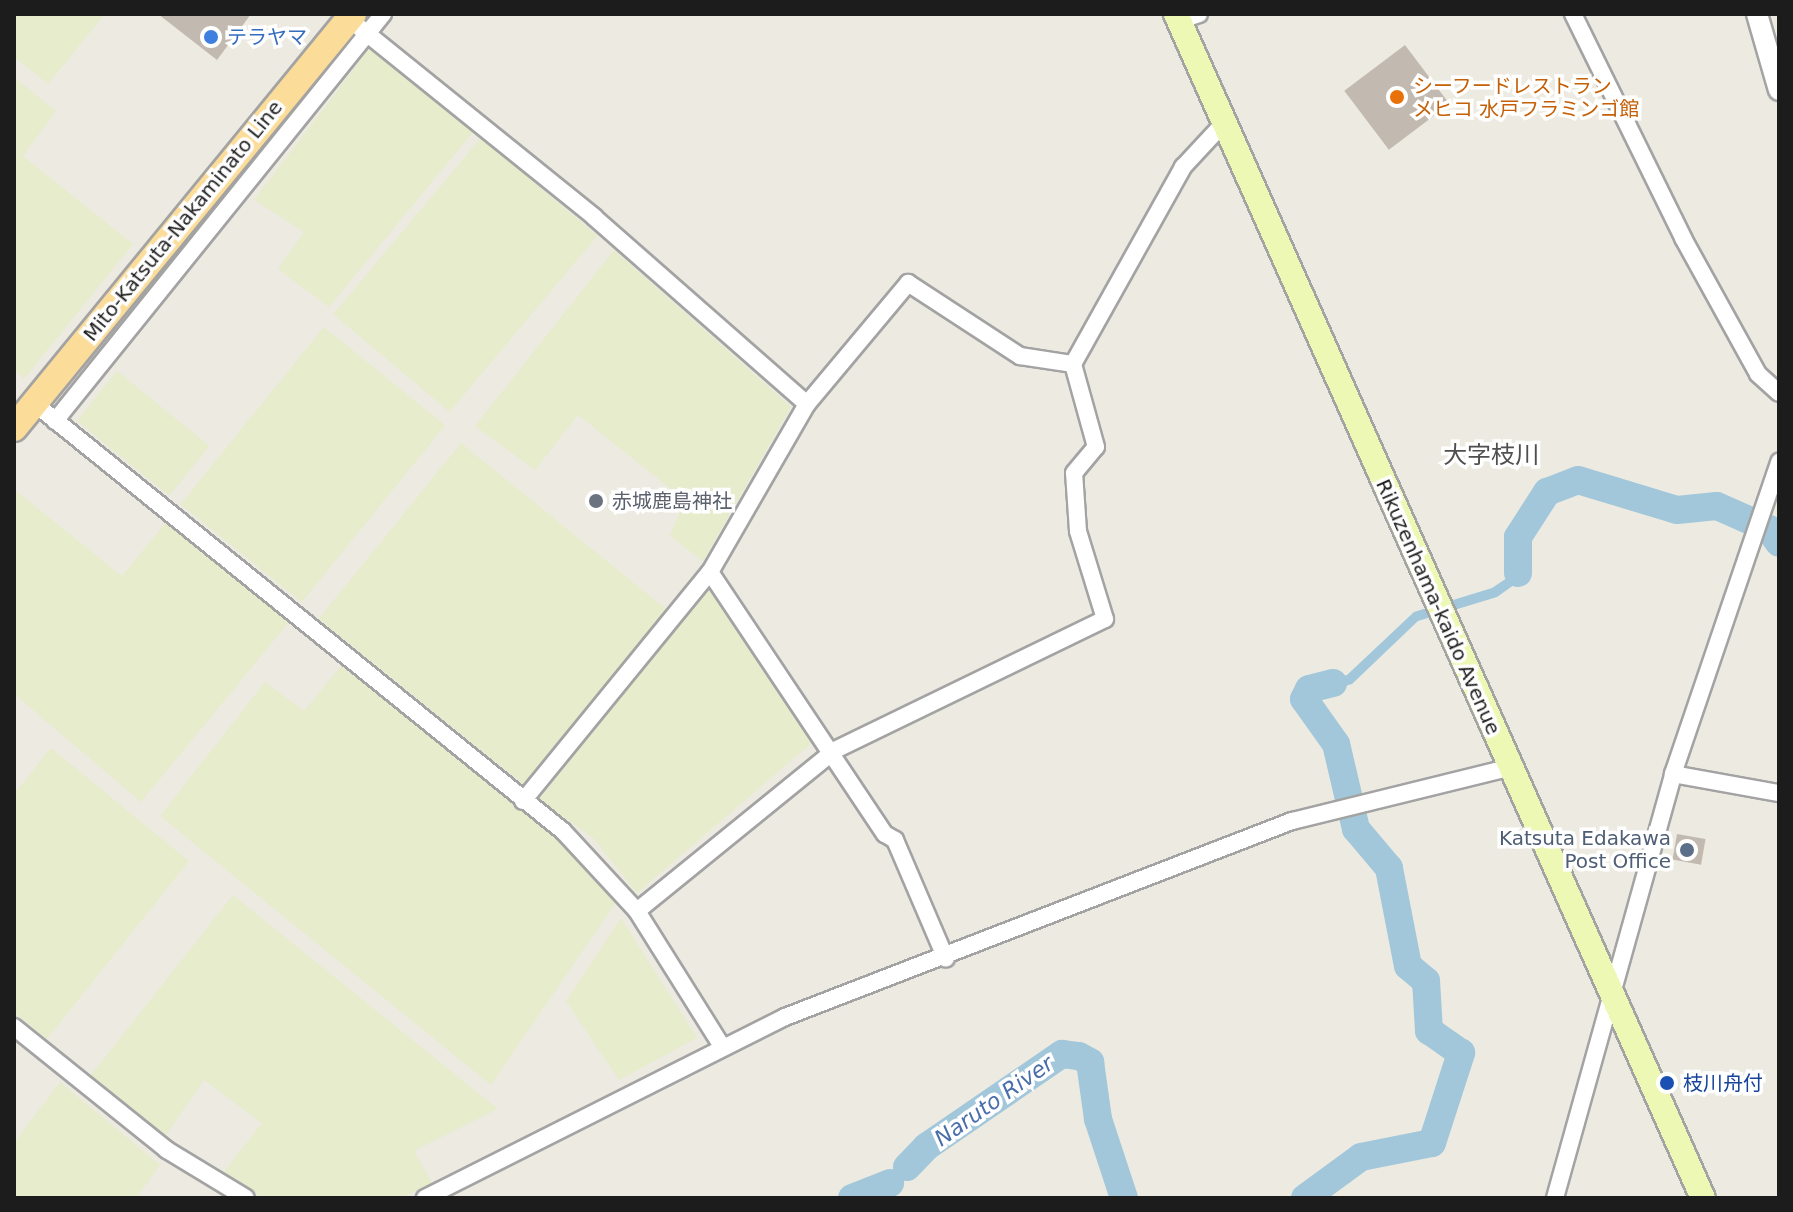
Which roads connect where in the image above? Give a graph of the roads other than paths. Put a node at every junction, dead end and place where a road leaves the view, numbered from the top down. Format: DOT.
graph roads {
  1 [pos="383,14"];
  2 [pos="1573,14"];
  3 [pos="1757,14"];
  4 [pos="1184,16"];
  5 [pos="357,22"];
  6 [pos="1779,90"];
  7 [pos="1223,124"];
  8 [pos="1073,364"];
  9 [pos="1779,393"];
  10 [pos="34,403"];
  11 [pos="807,404"];
  12 [pos="55,421"];
  13 [pos="14,428"];
  14 [pos="1779,462"];
  15 [pos="710,572"];
  16 [pos="835,750"];
  17 [pos="1508,768"];
  18 [pos="1673,774"];
  19 [pos="1779,793"];
  20 [pos="523,801"];
  21 [pos="637,911"];
  22 [pos="946,959"];
  23 [pos="1610,992"];
  24 [pos="14,1027"];
  25 [pos="721,1045"];
  26 [pos="246,1198"];
  27 [pos="425,1198"];
  28 [pos="1555,1198"];
  29 [pos="1703,1198"];
  1 -- 5 [label="street"];
  2 -- 9 [label="street"];
  3 -- 6 [label="street"];
  4 -- 7 [label="main road, Rikuzenhama-kaido Avenue"];
  5 -- 10 [label="main road, Mito-Katsuta-Nakaminato Line"];
  5 -- 11 [label="street"];
  5 -- 12 [label="street"];
  7 -- 8 [label="street"];
  7 -- 17 [label="main road, Rikuzenhama-kaido Avenue"];
  8 -- 11 [label="street"];
  8 -- 16 [label="street"];
  10 -- 12 [label="street"];
  10 -- 13 [label="main road, Mito-Katsuta-Nakaminato Line"];
  11 -- 15 [label="street"];
  12 -- 20 [label="street"];
  14 -- 18 [label="street"];
  15 -- 16 [label="street"];
  15 -- 20 [label="street"];
  16 -- 21 [label="street"];
  16 -- 22 [label="street"];
  17 -- 22 [label="street"];
  17 -- 23 [label="main road, Rikuzenhama-kaido Avenue"];
  18 -- 19 [label="street"];
  18 -- 23 [label="street"];
  20 -- 21 [label="street"];
  21 -- 25 [label="street"];
  22 -- 25 [label="street"];
  23 -- 28 [label="street"];
  23 -- 29 [label="main road, Rikuzenhama-kaido Avenue"];
  24 -- 26 [label="street"];
  25 -- 27 [label="street"];
}
